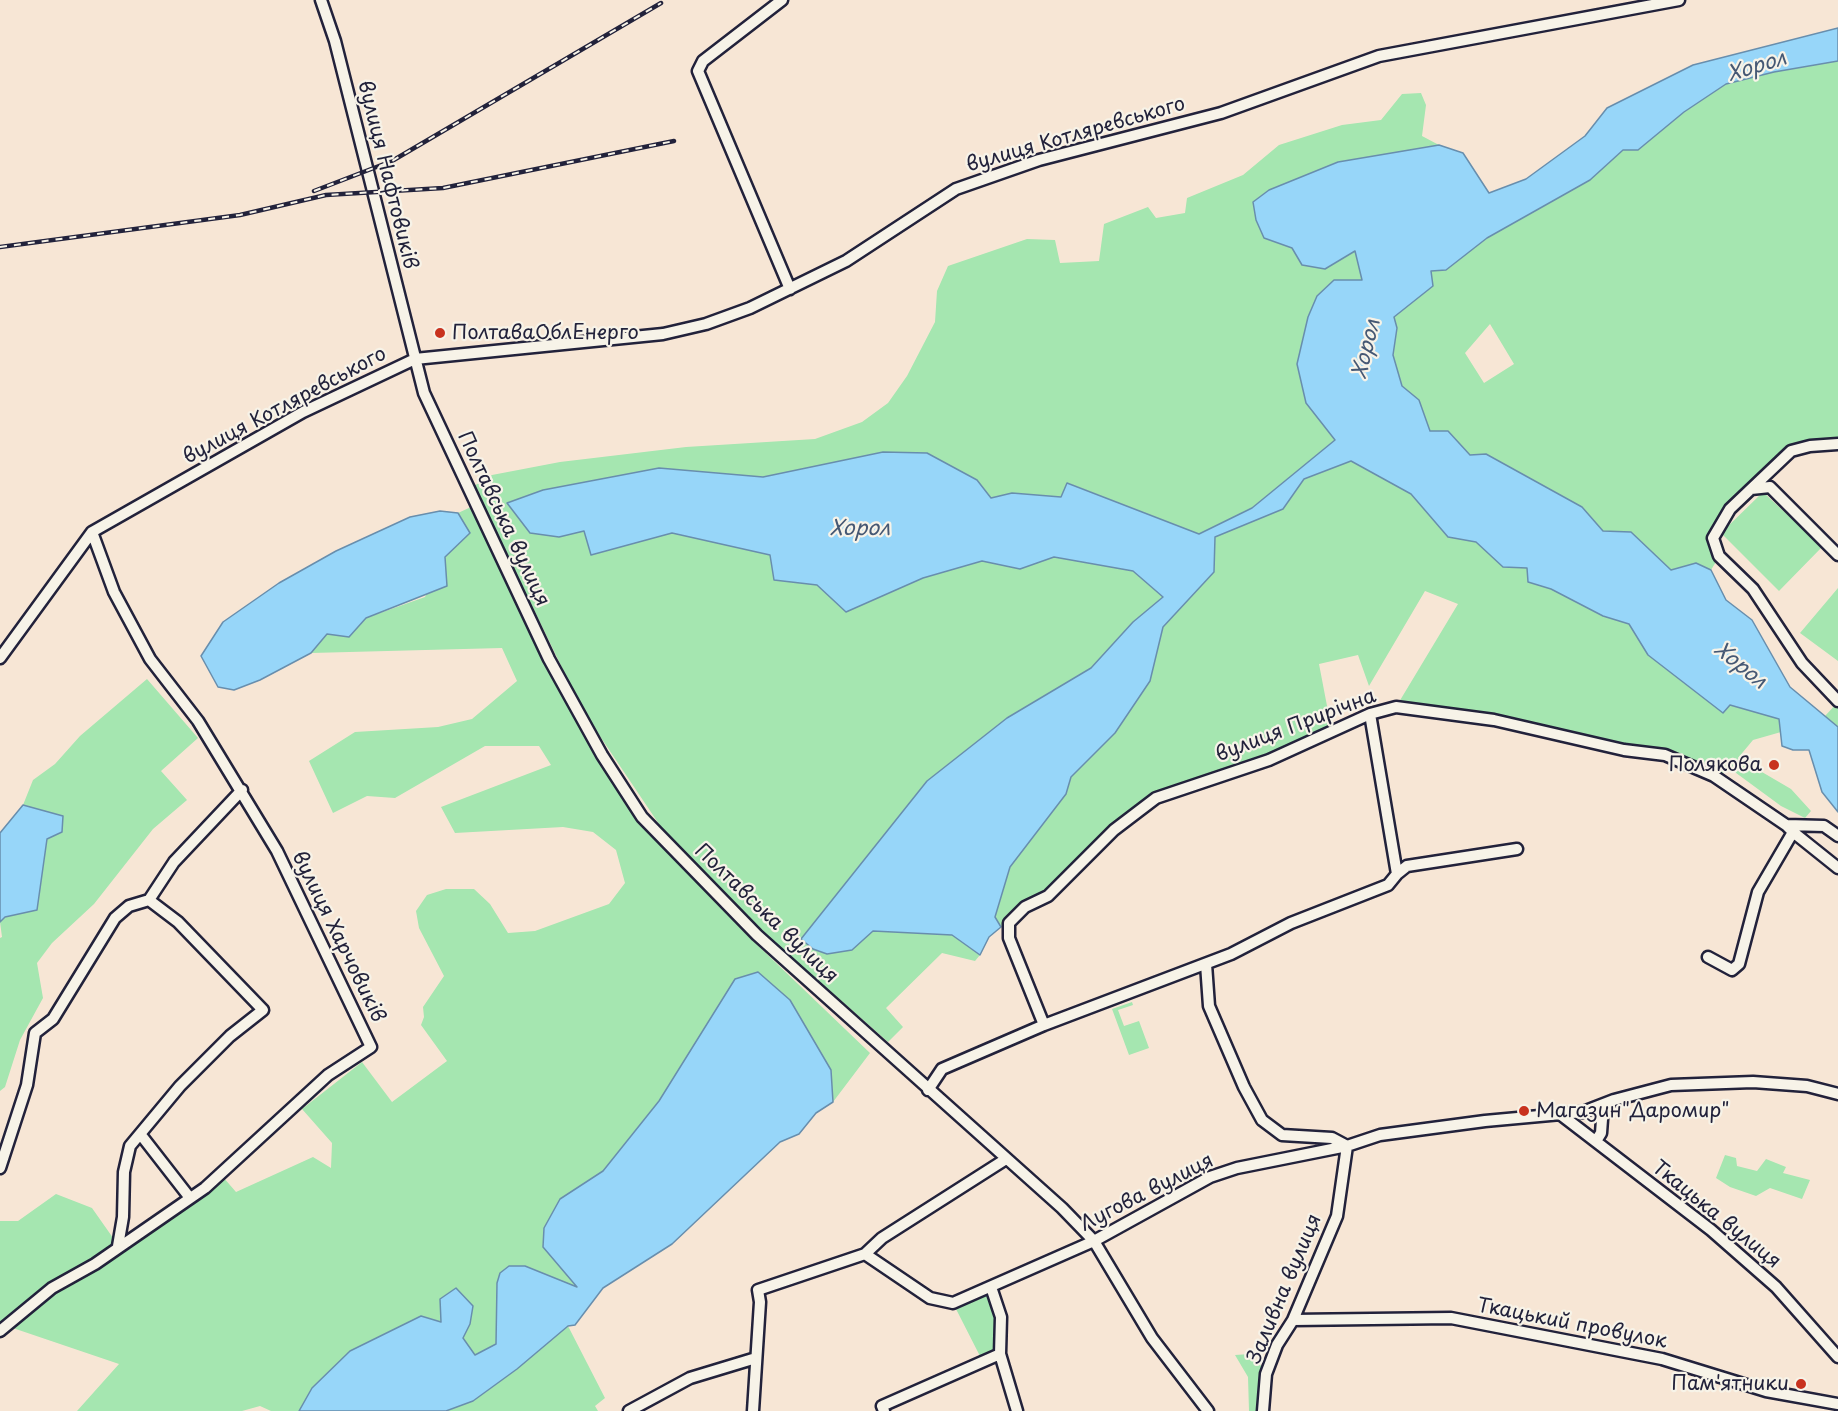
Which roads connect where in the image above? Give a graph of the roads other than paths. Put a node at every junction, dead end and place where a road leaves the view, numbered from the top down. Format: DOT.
graph roads {
  1 [pos="321,0"];
  2 [pos="782,0"];
  3 [pos="1679,0"];
  4 [pos="790,289"];
  5 [pos="414,359"];
  6 [pos="1838,444"];
  7 [pos="1751,489"];
  8 [pos="92,532"];
  9 [pos="1838,555"];
  10 [pos="0,657"];
  11 [pos="1838,701"];
  12 [pos="1370,714"];
  13 [pos="242,790"];
  14 [pos="1790,828"];
  15 [pos="1838,836"];
  16 [pos="1517,849"];
  17 [pos="1838,868"];
  18 [pos="1397,874"];
  19 [pos="149,900"];
  20 [pos="1708,957"];
  21 [pos="1206,964"];
  22 [pos="1044,1025"];
  23 [pos="928,1090"];
  24 [pos="1838,1094"];
  25 [pos="1603,1106"];
  26 [pos="1560,1114"];
  27 [pos="141,1135"];
  28 [pos="1596,1141"];
  29 [pos="1347,1146"];
  30 [pos="1006,1160"];
  31 [pos="0,1168"];
  32 [pos="190,1198"];
  33 [pos="1094,1241"];
  34 [pos="118,1246"];
  35 [pos="865,1254"];
  36 [pos="991,1287"];
  37 [pos="1293,1320"];
  38 [pos="0,1331"];
  39 [pos="1000,1354"];
  40 [pos="1838,1357"];
  41 [pos="756,1358"];
  42 [pos="1838,1404"];
  43 [pos="629,1411"];
  44 [pos="753,1411"];
  45 [pos="884,1411"];
  46 [pos="1017,1411"];
  47 [pos="1208,1411"];
  48 [pos="1263,1411"];
  1 -- 5 [label="street, вулиця Нафтовиків"];
  2 -- 4 [label="street"];
  3 -- 4 [label="street, вулиця Котляревського"];
  4 -- 5 [label="street, вулиця Котляревського"];
  5 -- 8 [label="street, вулиця Котляревського"];
  5 -- 23 [label="street, Полтавська вулиця"];
  6 -- 7 [label="street"];
  7 -- 9 [label="street"];
  7 -- 11 [label="street"];
  8 -- 10 [label="street, вулиця Котляревського"];
  8 -- 13 [label="street, вулиця Харчовиків"];
  12 -- 14 [label="street, вулиця Прирічна"];
  12 -- 18 [label="street"];
  12 -- 22 [label="street, вулиця Прирічна"];
  13 -- 19 [label="street"];
  13 -- 32 [label="street, вулиця Харчовиків"];
  14 -- 15 [label="street"];
  14 -- 17 [label="street, вулиця Прирічна"];
  14 -- 20 [label="street"];
  16 -- 18 [label="street"];
  18 -- 21 [label="street"];
  19 -- 27 [label="street"];
  19 -- 31 [label="street"];
  21 -- 22 [label="street"];
  21 -- 29 [label="street"];
  22 -- 23 [label="street"];
  23 -- 30 [label="street, Полтавська вулиця"];
  24 -- 25 [label="street, Лугова вулиця"];
  25 -- 26 [label="street, Лугова вулиця"];
  25 -- 28 [label="street"];
  26 -- 28 [label="street, Ткацька вулиця"];
  26 -- 29 [label="street, Лугова вулиця"];
  27 -- 32 [label="street"];
  27 -- 34 [label="street"];
  28 -- 40 [label="street, Ткацька вулиця"];
  29 -- 33 [label="street, Лугова вулиця"];
  29 -- 37 [label="street, Заливна вулиця"];
  30 -- 33 [label="street, Полтавська вулиця"];
  30 -- 35 [label="street"];
  32 -- 34 [label="street, вулиця Харчовиків"];
  33 -- 36 [label="street, Лугова вулиця"];
  33 -- 47 [label="street, Полтавська вулиця"];
  34 -- 38 [label="street, вулиця Харчовиків"];
  35 -- 36 [label="street, Лугова вулиця"];
  35 -- 41 [label="street"];
  36 -- 39 [label="street"];
  37 -- 42 [label="street, Ткацький провулок"];
  37 -- 48 [label="street, Заливна вулиця"];
  39 -- 45 [label="street"];
  39 -- 46 [label="street"];
  41 -- 43 [label="street"];
  41 -- 44 [label="street"];
}
